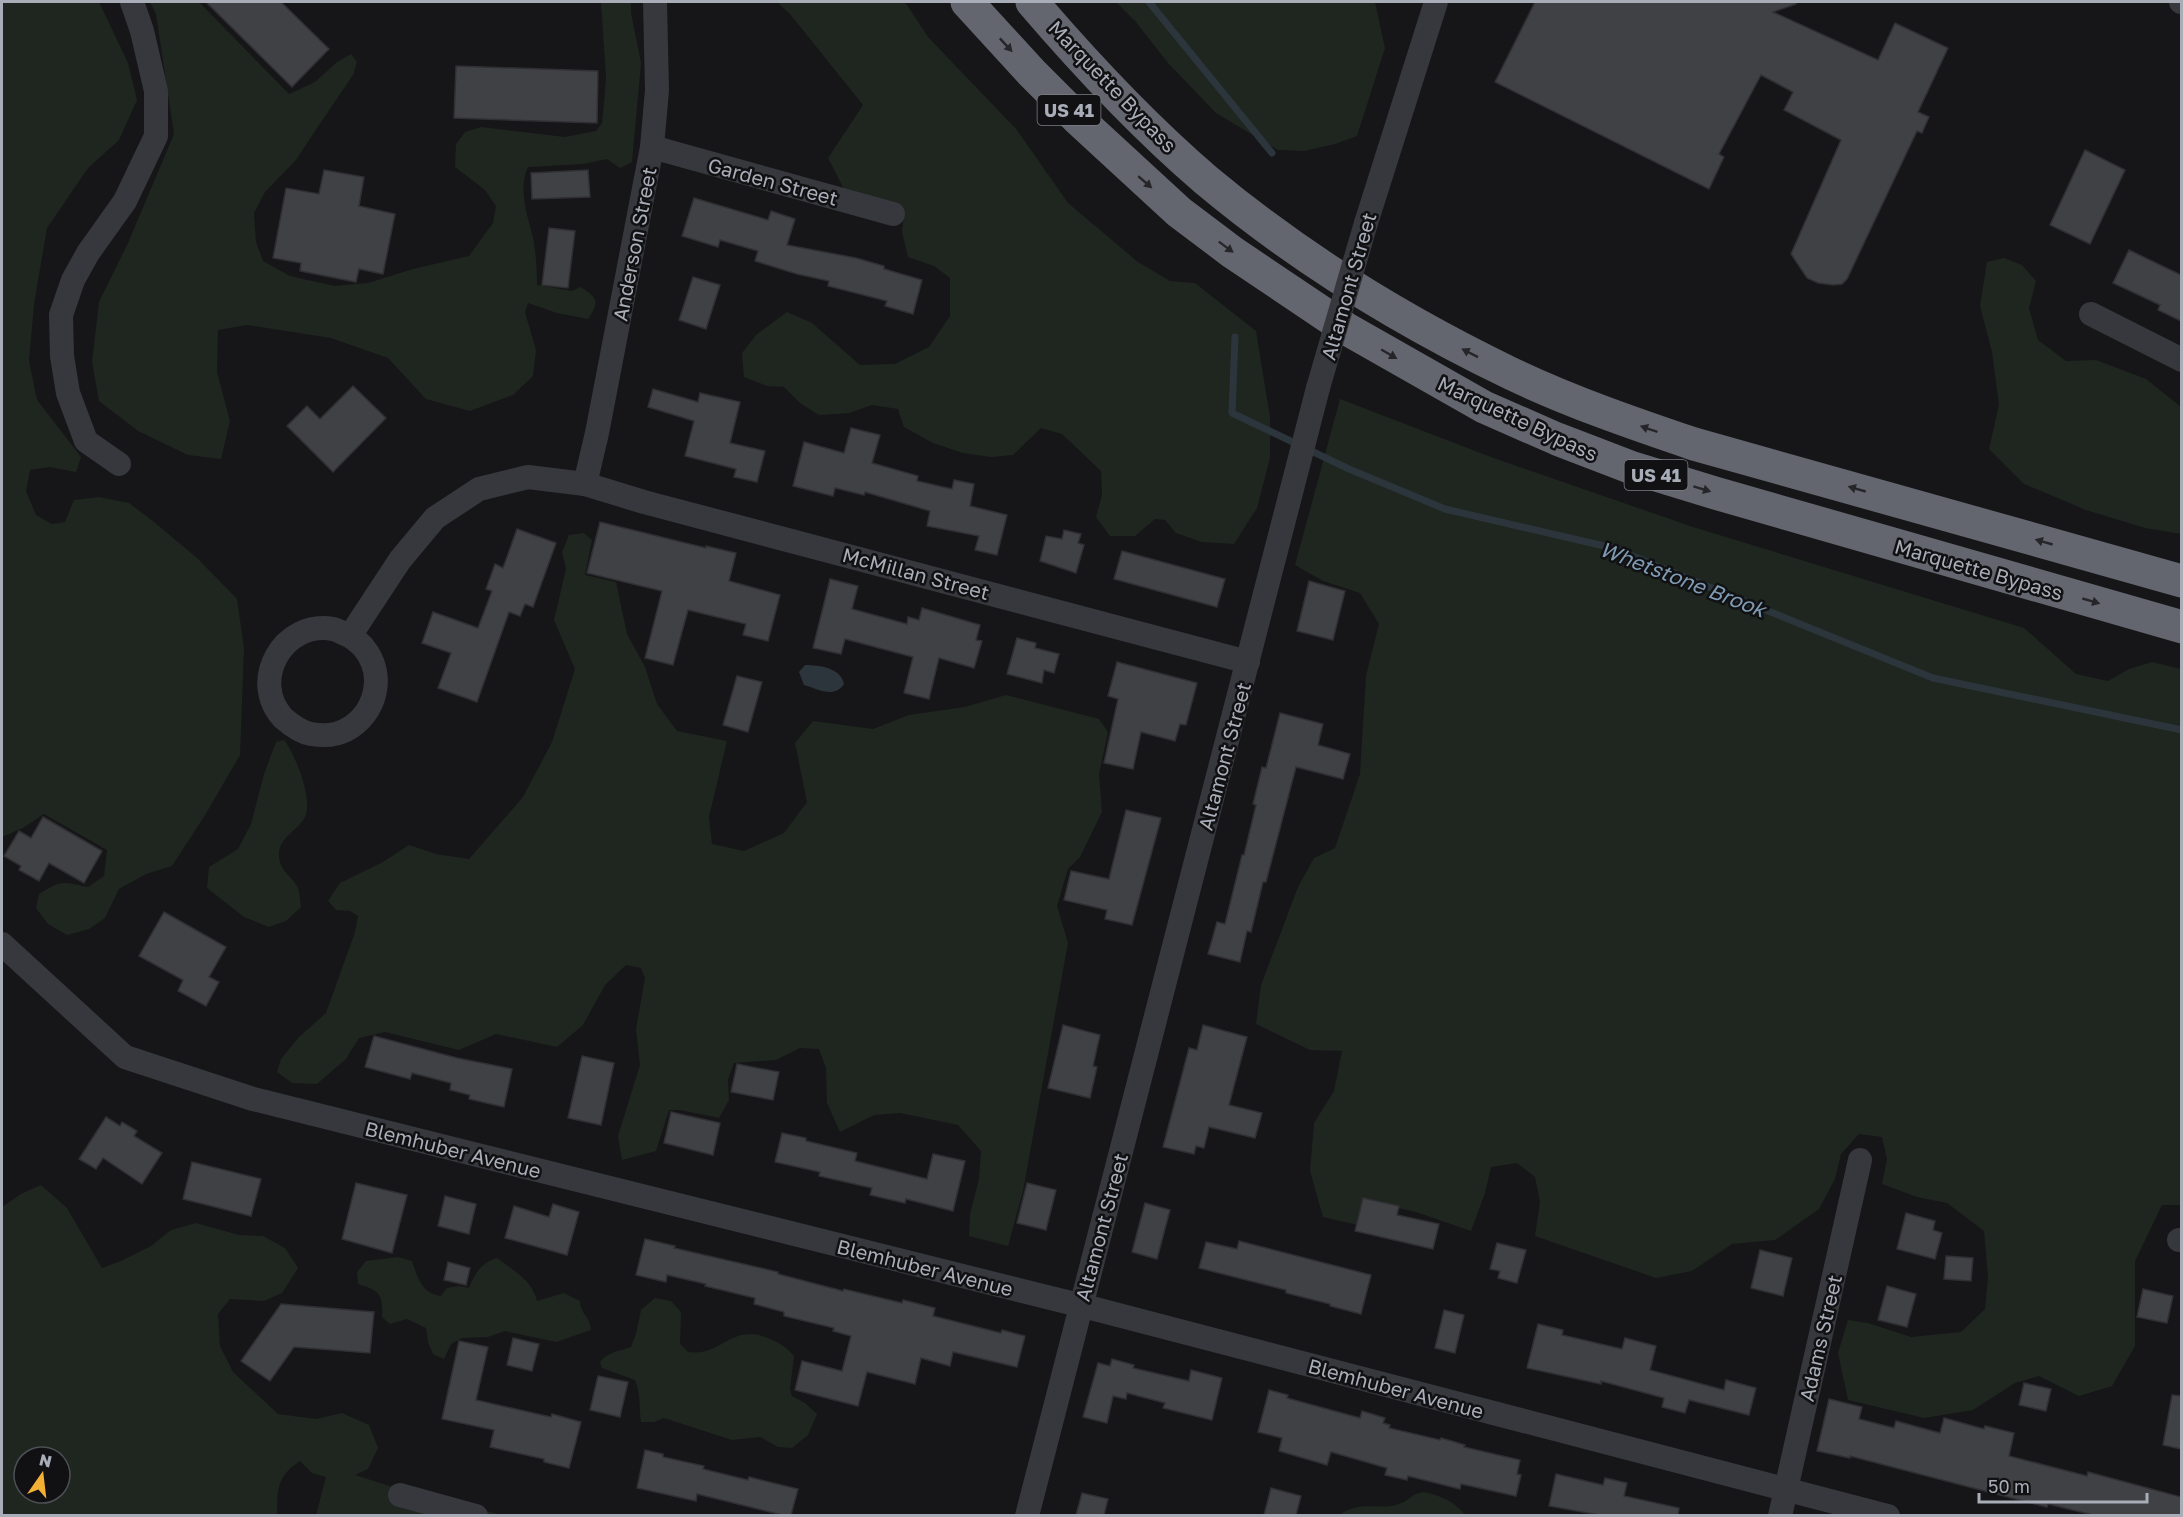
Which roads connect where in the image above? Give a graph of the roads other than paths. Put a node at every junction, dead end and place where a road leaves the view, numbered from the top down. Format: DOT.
graph roads {
  1 [pos="132,2"];
  2 [pos="655,2"];
  3 [pos="968,2"];
  4 [pos="1032,2"];
  5 [pos="1436,2"];
  6 [pos="652,147"];
  7 [pos="892,214"];
  8 [pos="2091,314"];
  9 [pos="2181,360"];
  10 [pos="119,464"];
  11 [pos="585,484"];
  12 [pos="2181,581"];
  13 [pos="2181,627"];
  14 [pos="350,636"];
  15 [pos="1248,662"];
  16 [pos="2,944"];
  17 [pos="1860,1160"];
  18 [pos="1081,1306"];
  19 [pos="1786,1489"];
  20 [pos="400,1495"];
  21 [pos="476,1515"];
  22 [pos="1027,1515"];
  23 [pos="1780,1515"];
  24 [pos="1888,1515"];
  1 -- 10 [label="street"];
  2 -- 6 [label="street, Anderson Street"];
  3 -- 13 [label="highway, Marquette Bypass / US 41, one-way"];
  12 -- 4 [label="highway, Marquette Bypass / US 41, one-way"];
  5 -- 15 [label="street, Altamont Street, bridge"];
  6 -- 7 [label="street, Garden Street"];
  6 -- 11 [label="street, Anderson Street"];
  8 -- 9 [label="street"];
  11 -- 14 [label="street, McMillan Street"];
  11 -- 15 [label="street, McMillan Street"];
  14 -- 14 [label="street"];
  15 -- 18 [label="street, Altamont Street"];
  16 -- 18 [label="street, Blemhuber Avenue"];
  17 -- 19 [label="street, Adams Street"];
  18 -- 19 [label="street, Blemhuber Avenue"];
  18 -- 22 [label="street, Altamont Street"];
  19 -- 23 [label="street, Adams Street"];
  19 -- 24 [label="street, Blemhuber Avenue"];
  20 -- 21 [label="street"];
}
